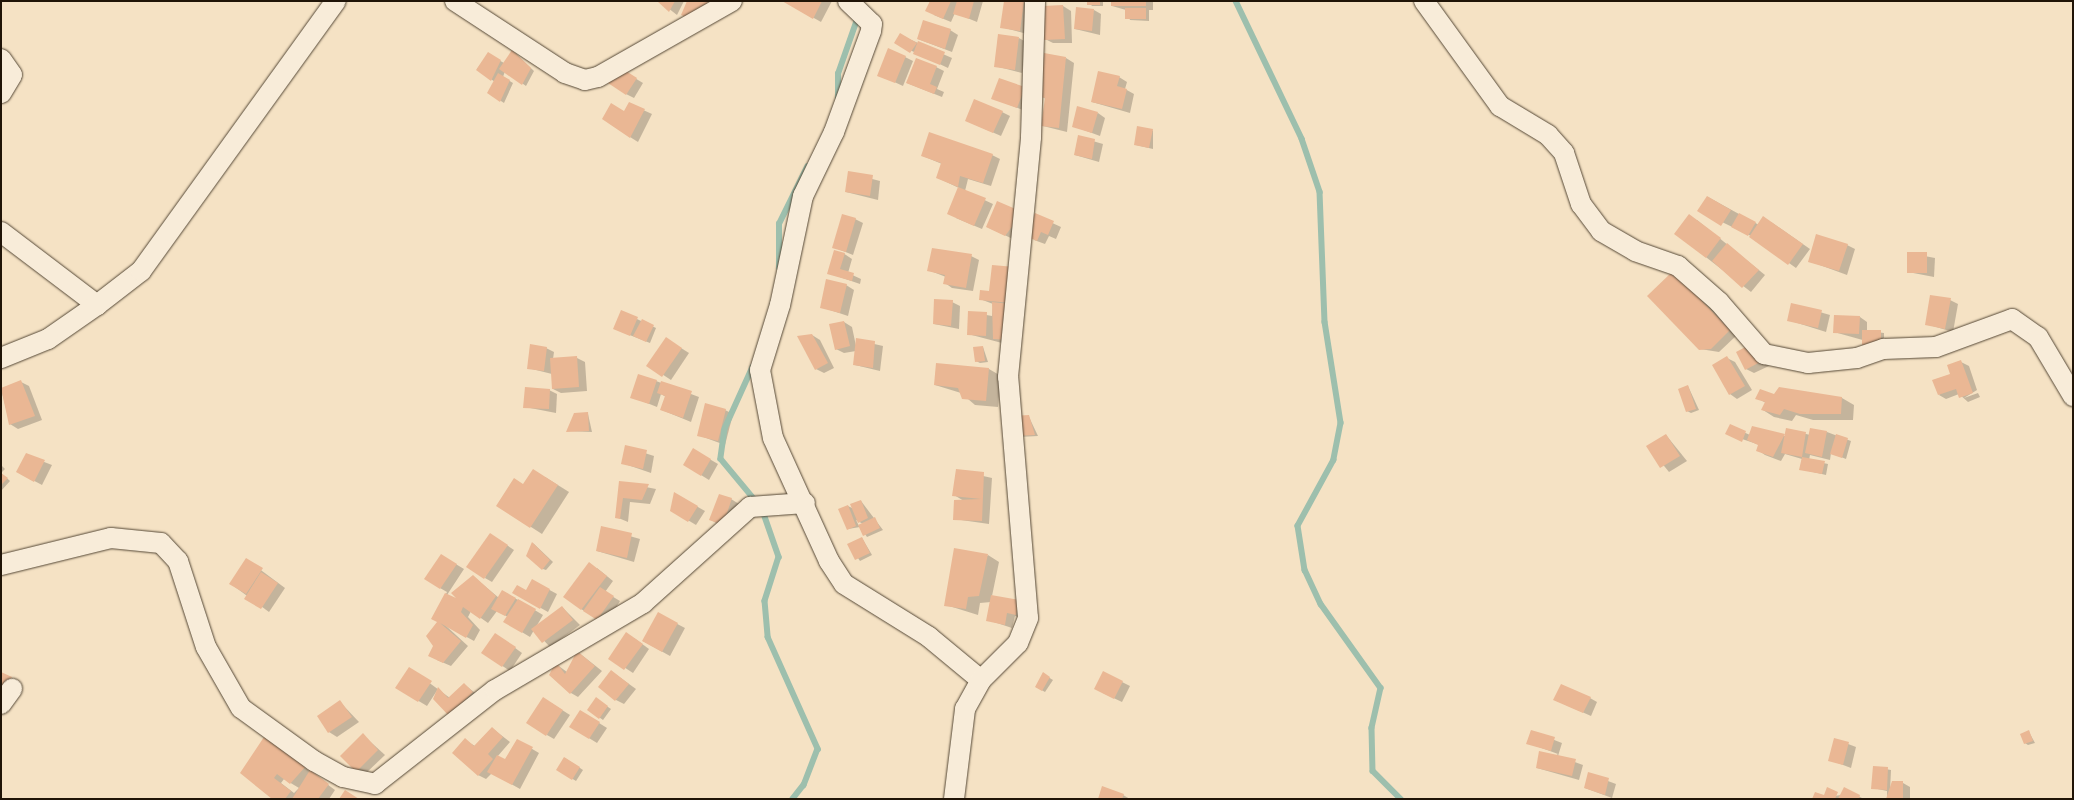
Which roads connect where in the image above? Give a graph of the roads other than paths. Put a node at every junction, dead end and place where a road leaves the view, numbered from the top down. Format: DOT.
graph roads {
  1 [pos="336,1"];
  2 [pos="455,1"];
  3 [pos="732,1"];
  4 [pos="848,1"];
  5 [pos="1035,1"];
  6 [pos="1424,1"];
  7 [pos="1,59"];
  8 [pos="1,93"];
  9 [pos="1,232"];
  10 [pos="97,305"];
  11 [pos="1,358"];
  12 [pos="2073,396"];
  13 [pos="805,503"];
  14 [pos="1,565"];
  15 [pos="981,680"];
  16 [pos="373,791"];
  17 [pos="954,799"];
  1 -- 10 [label="street"];
  2 -- 3 [label="street"];
  4 -- 13 [label="street"];
  5 -- 15 [label="street"];
  6 -- 12 [label="street"];
  7 -- 8 [label="street"];
  9 -- 10 [label="street"];
  10 -- 11 [label="street"];
  13 -- 15 [label="street"];
  13 -- 16 [label="street"];
  14 -- 16 [label="street"];
  15 -- 17 [label="street"];
}
